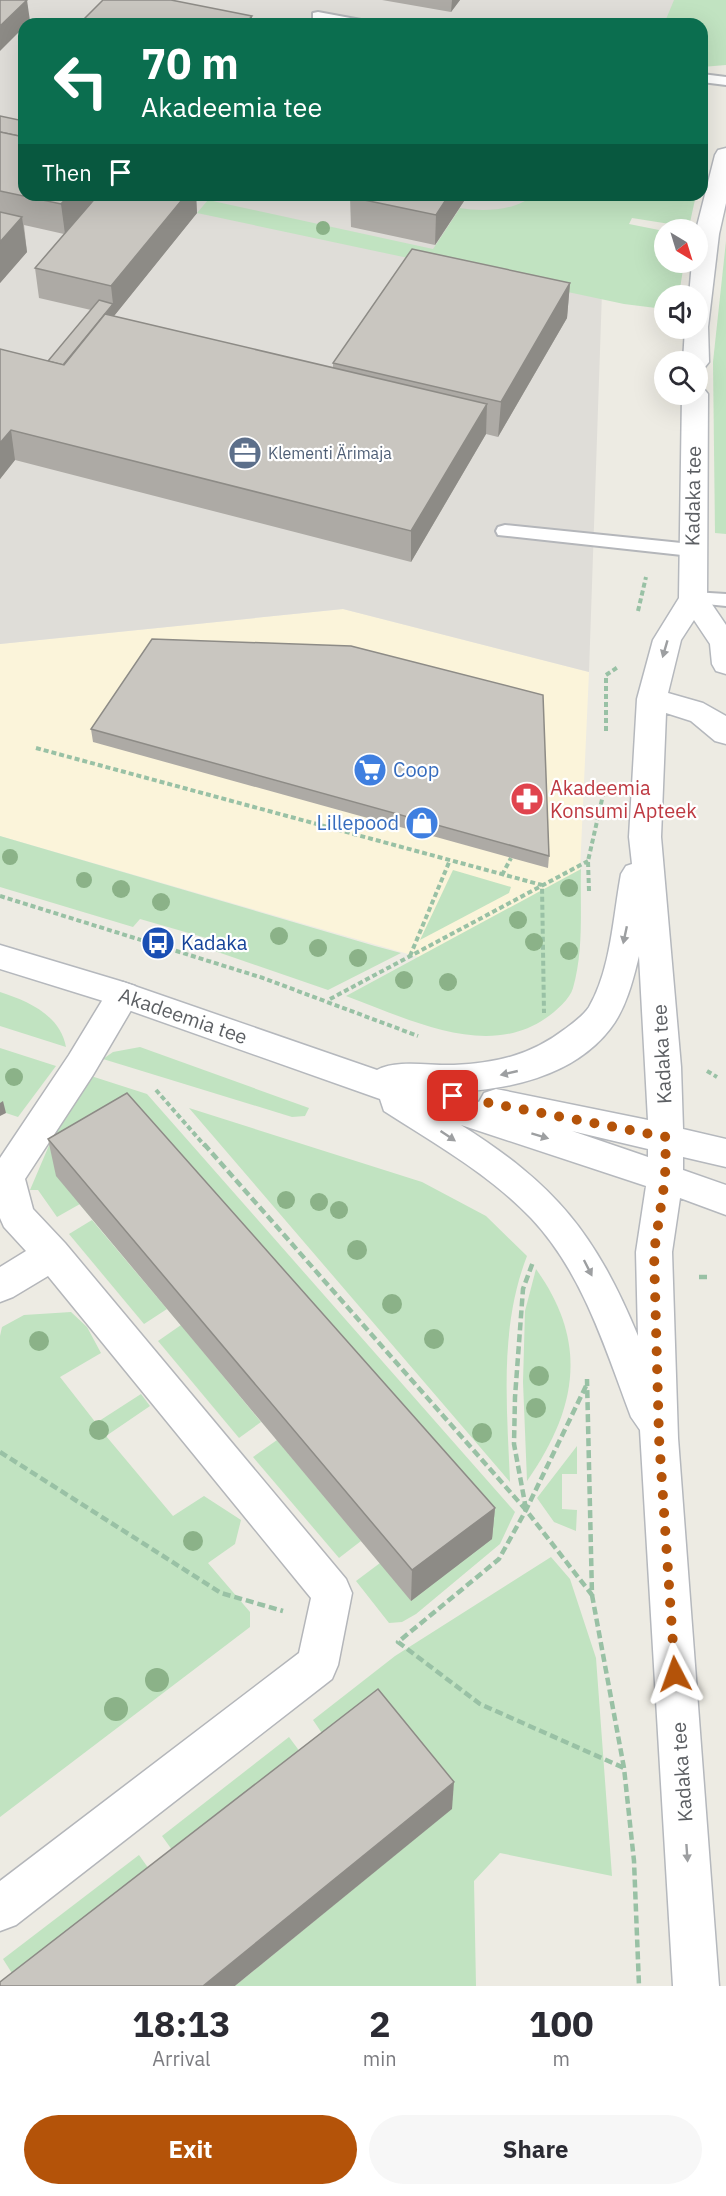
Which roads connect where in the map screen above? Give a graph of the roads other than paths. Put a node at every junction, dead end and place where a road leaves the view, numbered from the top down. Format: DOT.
graph roads {
  1 [pos="318,15"];
  2 [pos="332,18"];
  3 [pos="708,79"];
  4 [pos="726,81"];
  5 [pos="726,155"];
  6 [pos="702,285"];
  7 [pos="695,405"];
  8 [pos="505,531"];
  9 [pos="691,549"];
  10 [pos="693,598"];
  11 [pos="726,600"];
  12 [pos="726,664"];
  13 [pos="651,699"];
  14 [pos="726,734"];
  15 [pos="645,837"];
  16 [pos="0,957"];
  17 [pos="123,995"];
  18 [pos="364,1080"];
  19 [pos="666,1137"];
  20 [pos="726,1153"];
  21 [pos="665,1179"];
  22 [pos="726,1200"];
  23 [pos="52,1254"];
  24 [pos="0,1286"];
  25 [pos="659,1438"];
  26 [pos="0,1909"];
  27 [pos="696,1986"];
  1 -- 2 [label="lane"];
  3 -- 4 [label="lane"];
  5 -- 6 [label="main road"];
  7 -- 9 [label="main road, Kadaka tee"];
  8 -- 9 [label="lane"];
  9 -- 10 [label="main road, Kadaka tee"];
  10 -- 11 [label="lane"];
  10 -- 12 [label="main road"];
  10 -- 13 [label="main road, Kadaka tee, one-way"];
  13 -- 14 [label="main road"];
  13 -- 15 [label="main road, Kadaka tee"];
  15 -- 18 [label="main road, one-way"];
  15 -- 19 [label="main road, Kadaka tee"];
  16 -- 17 [label="main road, Akadeemia tee"];
  17 -- 18 [label="main road, Akadeemia tee"];
  17 -- 23 [label="main road"];
  18 -- 19 [label="main road, Akadeemia tee"];
  18 -- 21 [label="main road, Akadeemia tee, one-way"];
  18 -- 25 [label="main road, one-way"];
  19 -- 20 [label="main road, Akadeemia tee"];
  19 -- 21 [label="main road, Kadaka tee"];
  21 -- 22 [label="main road, Akadeemia tee"];
  21 -- 25 [label="main road, Kadaka tee"];
  23 -- 24 [label="main road"];
  23 -- 26 [label="main road"];
  25 -- 27 [label="main road, Kadaka tee, one-way"];
}
